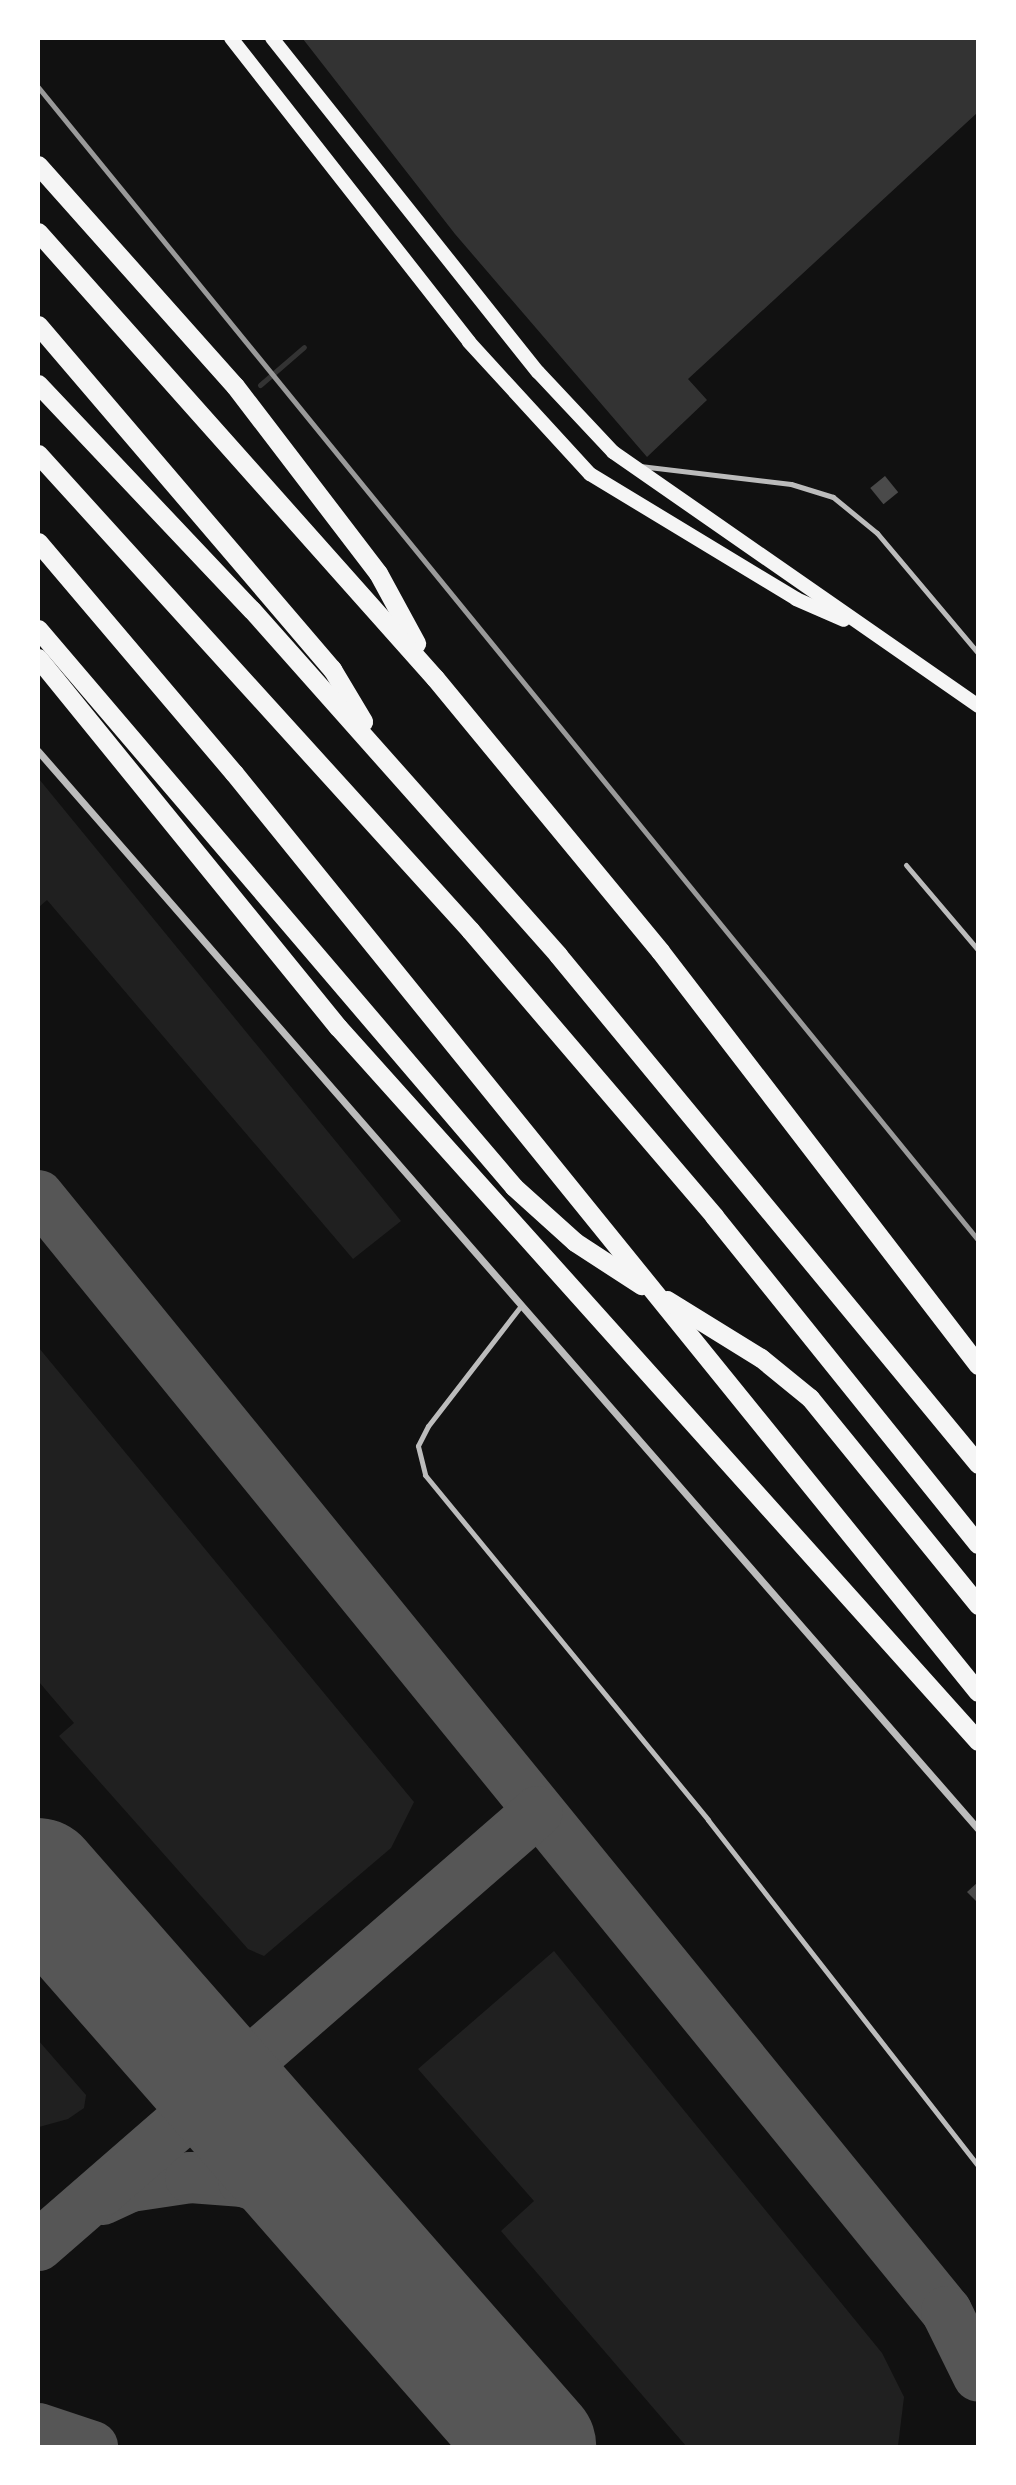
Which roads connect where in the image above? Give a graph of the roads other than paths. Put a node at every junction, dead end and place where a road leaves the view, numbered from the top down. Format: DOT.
graph roads {
  1 [pos="231,38"];
  2 [pos="272,38"];
  3 [pos="38,165"];
  4 [pos="38,232"];
  5 [pos="38,325"];
  6 [pos="38,384"];
  7 [pos="38,454"];
  8 [pos="632,465"];
  9 [pos="38,542"];
  10 [pos="38,629"];
  11 [pos="874,634"];
  12 [pos="978,653"];
  13 [pos="38,658"];
  14 [pos="435,678"];
  15 [pos="978,706"];
  16 [pos="38,751"];
  17 [pos="387,761"];
  18 [pos="906,865"];
  19 [pos="978,950"];
  20 [pos="520,1307"];
  21 [pos="978,1365"];
  22 [pos="978,1464"];
  23 [pos="978,1544"];
  24 [pos="978,1605"];
  25 [pos="978,1692"];
  26 [pos="978,1741"];
  27 [pos="978,1829"];
  28 [pos="978,2166"];
  1 -- 11 [label="main road"];
  2 -- 8 [label="main road"];
  3 -- 14 [label="highway"];
  4 -- 14 [label="highway"];
  5 -- 17 [label="highway"];
  6 -- 17 [label="highway"];
  7 -- 23 [label="highway"];
  8 -- 11 [label="main road"];
  8 -- 12 [label="lane"];
  9 -- 25 [label="highway"];
  10 -- 24 [label="highway"];
  11 -- 15 [label="main road"];
  13 -- 26 [label="highway"];
  14 -- 21 [label="highway"];
  16 -- 20 [label="street"];
  17 -- 22 [label="highway"];
  18 -- 19 [label="lane"];
  20 -- 27 [label="street"];
  20 -- 28 [label="lane"];
}
